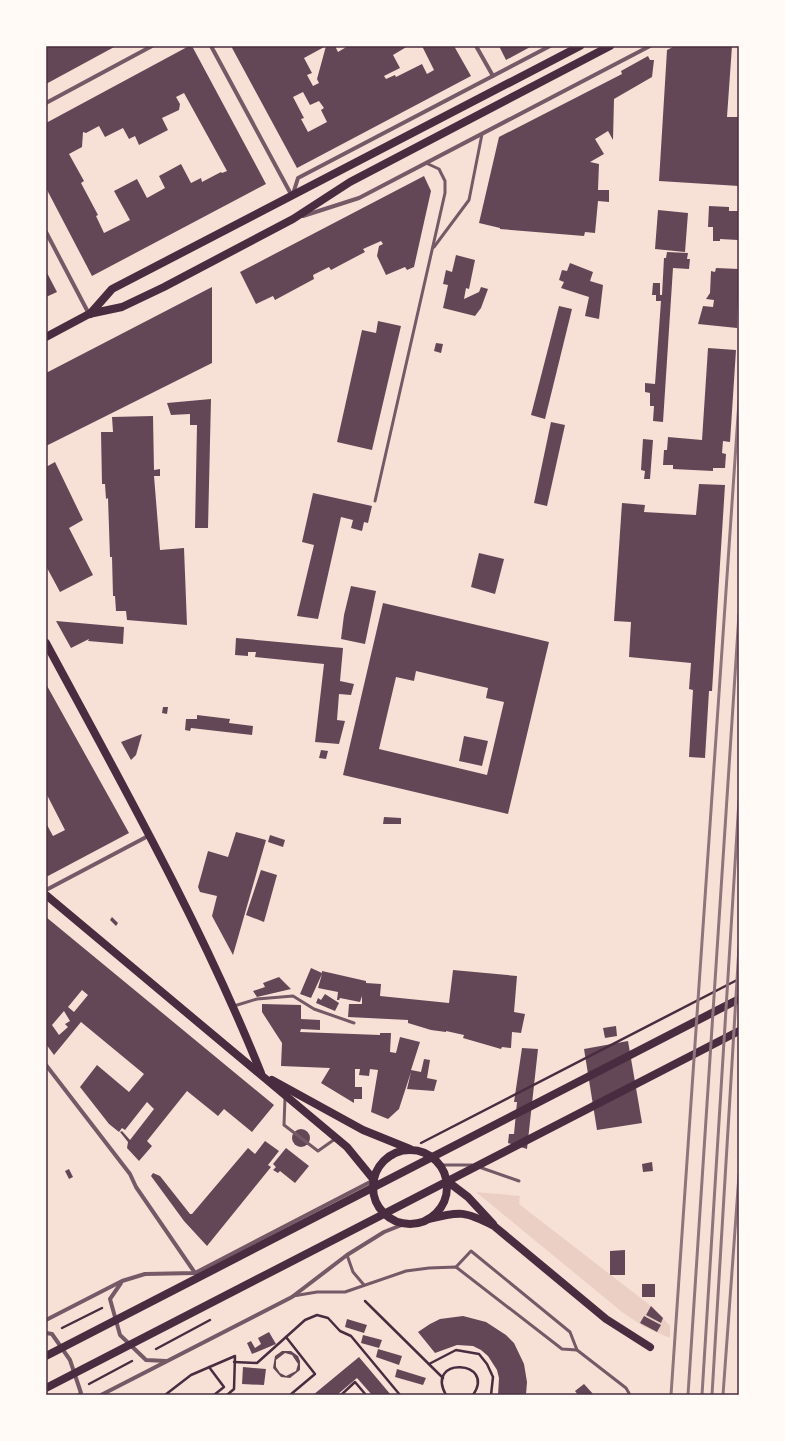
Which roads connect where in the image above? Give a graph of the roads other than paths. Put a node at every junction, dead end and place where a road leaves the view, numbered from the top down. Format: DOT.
graph roads {
  1 [pos="152,46"];
  2 [pos="211,46"];
  3 [pos="476,46"];
  4 [pos="550,46"];
  5 [pos="580,46"];
  6 [pos="610,46"];
  7 [pos="650,46"];
  8 [pos="493,76"];
  9 [pos="46,103"];
  10 [pos="482,134"];
  11 [pos="426,163"];
  12 [pos="292,197"];
  13 [pos="294,219"];
  14 [pos="46,232"];
  15 [pos="433,249"];
  16 [pos="89,314"];
  17 [pos="46,337"];
  18 [pos="376,501"];
  19 [pos="46,643"];
  20 [pos="150,835"];
  21 [pos="46,890"];
  22 [pos="46,896"];
  23 [pos="739,999"];
  24 [pos="234,1006"];
  25 [pos="354,1023"];
  26 [pos="739,1030"];
  27 [pos="46,1065"];
  28 [pos="261,1073"];
  29 [pos="285,1096"];
  30 [pos="337,1138"];
  31 [pos="411,1150"];
  32 [pos="440,1165"];
  33 [pos="374,1180"];
  34 [pos="447,1181"];
  35 [pos="519,1181"];
  36 [pos="428,1219"];
  37 [pos="404,1224"];
  38 [pos="494,1226"];
  39 [pos="347,1255"];
  40 [pos="456,1267"];
  41 [pos="195,1273"];
  42 [pos="122,1281"];
  43 [pos="364,1285"];
  44 [pos="292,1297"];
  45 [pos="46,1320"];
  46 [pos="46,1333"];
  47 [pos="650,1347"];
  48 [pos="577,1350"];
  49 [pos="46,1356"];
  50 [pos="167,1361"];
  51 [pos="46,1388"];
  52 [pos="79,1395"];
  53 [pos="101,1395"];
  54 [pos="630,1395"];
  1 -- 9 [label="street"];
  2 -- 12 [label="street"];
  3 -- 8 [label="street"];
  4 -- 8 [label="street"];
  5 -- 12 [label="main road"];
  6 -- 13 [label="main road"];
  7 -- 10 [label="street"];
  8 -- 12 [label="street"];
  10 -- 11 [label="street"];
  10 -- 15 [label="lane"];
  11 -- 13 [label="street"];
  11 -- 15 [label="lane"];
  12 -- 16 [label="main road"];
  13 -- 16 [label="main road"];
  14 -- 16 [label="street"];
  15 -- 18 [label="lane"];
  16 -- 17 [label="main road"];
  19 -- 20 [label="main road"];
  20 -- 21 [label="street"];
  20 -- 24 [label="main road"];
  22 -- 28 [label="main road"];
  23 -- 49 [label="main road"];
  24 -- 25 [label="lane"];
  24 -- 28 [label="main road"];
  26 -- 51 [label="main road"];
  27 -- 41 [label="street"];
  28 -- 29 [label="main road"];
  28 -- 31 [label="main road"];
  29 -- 30 [label="main road"];
  29 -- 30 [label="lane"];
  30 -- 33 [label="main road"];
  31 -- 32 [label="main road"];
  31 -- 33 [label="main road"];
  32 -- 34 [label="main road"];
  32 -- 35 [label="lane"];
  33 -- 37 [label="main road"];
  33 -- 41 [label="street"];
  34 -- 36 [label="main road"];
  34 -- 38 [label="main road"];
  36 -- 37 [label="main road"];
  36 -- 38 [label="main road"];
  37 -- 39 [label="street"];
  38 -- 47 [label="main road"];
  39 -- 43 [label="lane"];
  39 -- 44 [label="street"];
  40 -- 43 [label="lane"];
  40 -- 48 [label="lane"];
  40 -- 48 [label="lane"];
  41 -- 42 [label="street"];
  42 -- 45 [label="street"];
  42 -- 50 [label="street"];
  43 -- 44 [label="lane"];
  44 -- 50 [label="street"];
  46 -- 52 [label="street"];
  48 -- 54 [label="lane"];
  50 -- 53 [label="street"];
}
